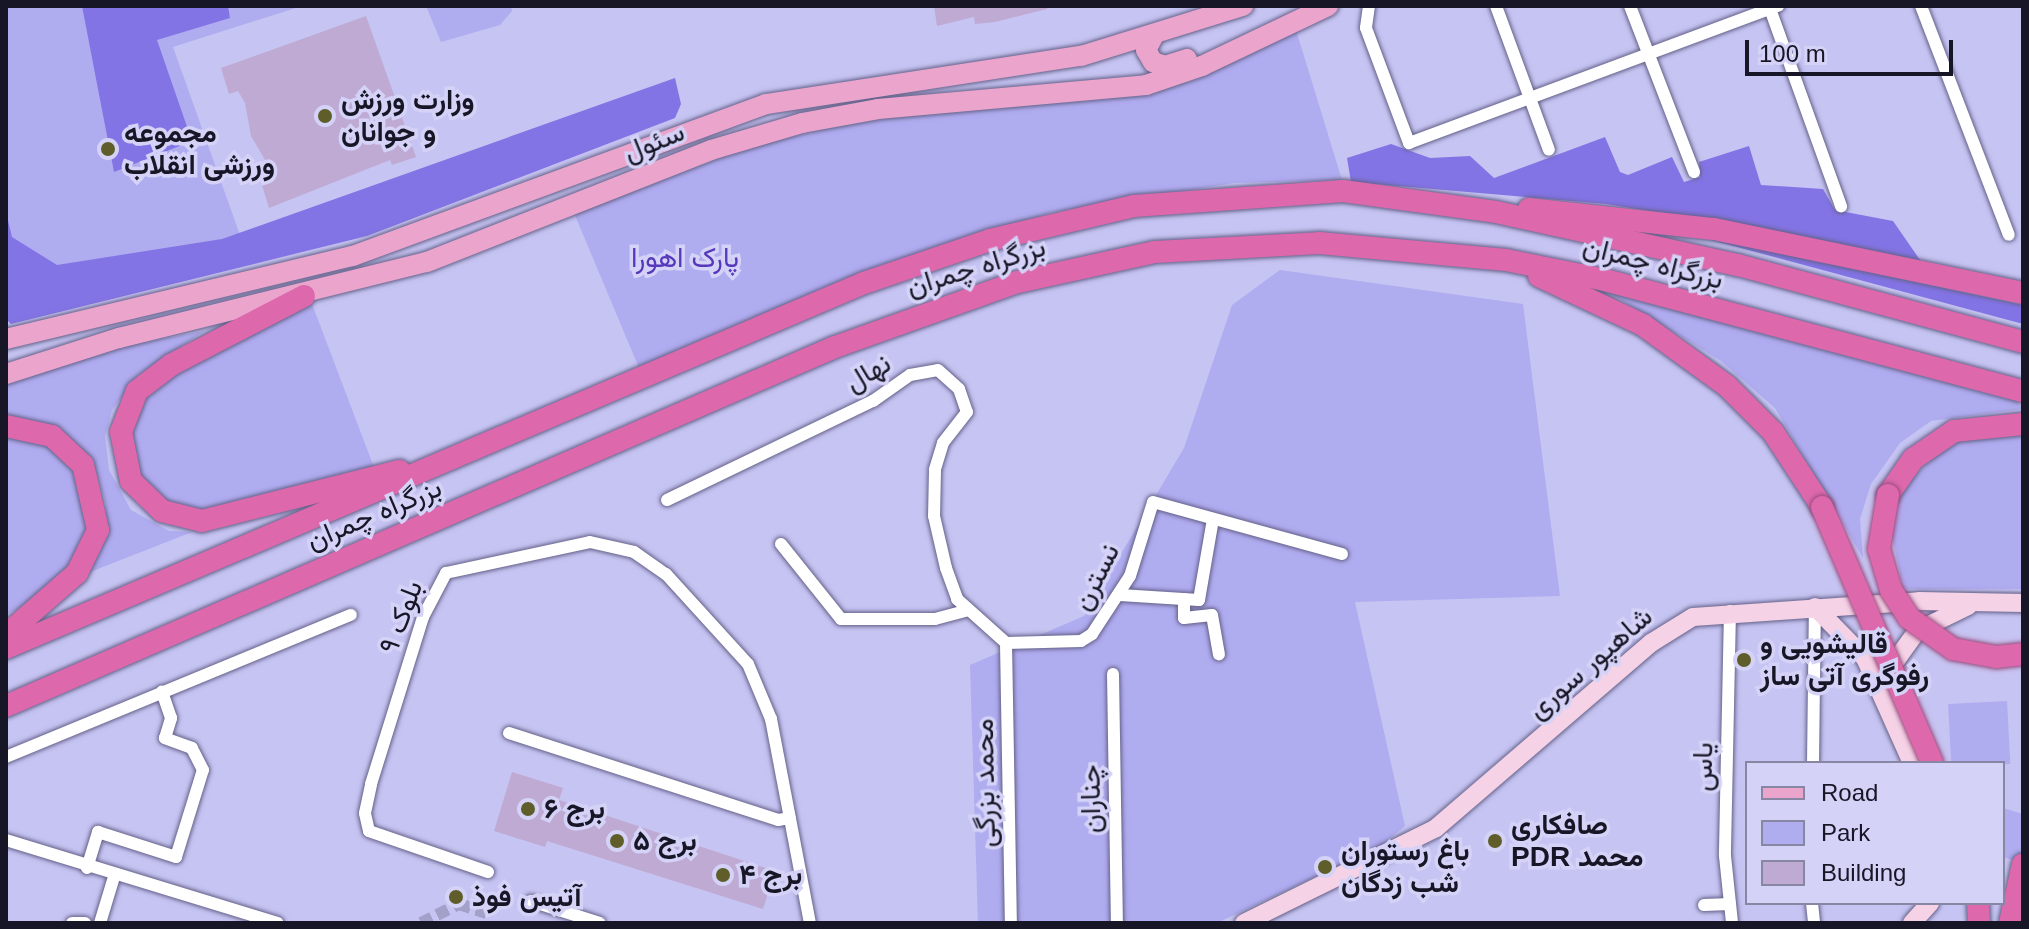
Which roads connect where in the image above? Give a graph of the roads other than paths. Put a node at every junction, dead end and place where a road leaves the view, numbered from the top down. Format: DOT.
graph roads {
  1 [pos="1243,6"];
  2 [pos="1328,6"];
  3 [pos="1369,6"];
  4 [pos="1496,6"];
  5 [pos="1630,6"];
  6 [pos="1921,6"];
  7 [pos="1772,7"];
  8 [pos="1154,35"];
  9 [pos="1252,42"];
  10 [pos="1649,54"];
  11 [pos="1530,98"];
  12 [pos="1549,150"];
  13 [pos="1694,172"];
  14 [pos="1841,206"];
  15 [pos="1496,212"];
  16 [pos="2009,235"];
  17 [pos="1506,260"];
  18 [pos="2023,293"];
  19 [pos="304,296"];
  20 [pos="6,339"];
  21 [pos="2023,342"];
  22 [pos="6,374"];
  23 [pos="2023,391"];
  24 [pos="2023,424"];
  25 [pos="6,426"];
  26 [pos="449,461"];
  27 [pos="667,500"];
  28 [pos="1213,519"];
  29 [pos="781,544"];
  30 [pos="1342,554"];
  31 [pos="1120,595"];
  32 [pos="1184,599"];
  33 [pos="1919,601"];
  34 [pos="1892,602"];
  35 [pos="1977,603"];
  36 [pos="2023,603"];
  37 [pos="1815,607"];
  38 [pos="969,610"];
  39 [pos="1730,611"];
  40 [pos="351,615"];
  41 [pos="1927,624"];
  42 [pos="6,635"];
  43 [pos="1006,643"];
  44 [pos="6,648"];
  45 [pos="1219,654"];
  46 [pos="2023,654"];
  47 [pos="1113,674"];
  48 [pos="162,692"];
  49 [pos="1886,700"];
  50 [pos="6,706"];
  51 [pos="509,733"];
  52 [pos="6,757"];
  53 [pos="1813,761"];
  54 [pos="1911,761"];
  55 [pos="1931,761"];
  56 [pos="790,818"];
  57 [pos="6,840"];
  58 [pos="2023,864"];
  59 [pos="87,868"];
  60 [pos="488,872"];
  61 [pos="114,877"];
  62 [pos="531,901"];
  63 [pos="1730,904"];
  64 [pos="1704,905"];
  65 [pos="1928,905"];
  66 [pos="553,908"];
  67 [pos="72,923"];
  68 [pos="85,923"];
  69 [pos="100,923"];
  70 [pos="278,923"];
  71 [pos="548,923"];
  72 [pos="600,923"];
  73 [pos="810,923"];
  74 [pos="1011,923"];
  75 [pos="1117,923"];
  76 [pos="1244,923"];
  77 [pos="1732,923"];
  78 [pos="1912,923"];
  79 [pos="2010,923"];
  1 -- 8 [label="main road, سئول"];
  2 -- 9 [label="main road, سئول"];
  3 -- 11 [label="street"];
  4 -- 11 [label="street"];
  5 -- 10 [label="street"];
  6 -- 16 [label="street"];
  7 -- 10 [label="street"];
  7 -- 14 [label="street"];
  8 -- 9 [label="main road"];
  8 -- 20 [label="main road, سئول"];
  9 -- 19 [label="main road, سئول"];
  10 -- 11 [label="street"];
  10 -- 13 [label="street"];
  11 -- 12 [label="street"];
  15 -- 18 [label="highway"];
  15 -- 21 [label="highway, بزرگراه چمران"];
  15 -- 26 [label="highway, بزرگراه چمران"];
  17 -- 23 [label="highway, بزرگراه چمران"];
  17 -- 50 [label="highway, بزرگراه چمران"];
  17 -- 55 [label="highway, bridge"];
  19 -- 22 [label="main road, سئول"];
  19 -- 26 [label="highway"];
  24 -- 46 [label="highway, bridge"];
  25 -- 42 [label="highway"];
  26 -- 44 [label="highway, بزرگراه چمران"];
  27 -- 38 [label="street, نهال"];
  28 -- 30 [label="street"];
  28 -- 31 [label="street, نسترن"];
  28 -- 32 [label="street"];
  29 -- 38 [label="street"];
  31 -- 32 [label="street"];
  31 -- 43 [label="street, نسترن"];
  32 -- 45 [label="street"];
  33 -- 34 [label="street, شاهپور سوری"];
  33 -- 35 [label="street, شاهپور سوری"];
  33 -- 41 [label="street"];
  34 -- 37 [label="street, شاهپور سوری"];
  34 -- 49 [label="street"];
  35 -- 36 [label="street, شاهپور سوری"];
  35 -- 41 [label="street"];
  37 -- 39 [label="street, شاهپور سوری"];
  37 -- 49 [label="street"];
  37 -- 53 [label="street"];
  38 -- 43 [label="street, نهال"];
  39 -- 63 [label="street, یاس"];
  39 -- 76 [label="street, شاهپور سوری"];
  40 -- 48 [label="street"];
  41 -- 49 [label="street"];
  43 -- 74 [label="street, محمد بزرگی"];
  47 -- 75 [label="street, چناران"];
  48 -- 52 [label="street"];
  48 -- 59 [label="street"];
  49 -- 54 [label="street"];
  51 -- 56 [label="street"];
  56 -- 60 [label="street, بلوک ۹"];
  56 -- 73 [label="street"];
  57 -- 59 [label="street"];
  58 -- 79 [label="highway"];
  59 -- 61 [label="street"];
  61 -- 69 [label="street"];
  61 -- 70 [label="street"];
  62 -- 66 [label="street"];
  63 -- 64 [label="street"];
  63 -- 77 [label="street, یاس"];
  65 -- 78 [label="street"];
  66 -- 71 [label="street"];
  66 -- 72 [label="street"];
  67 -- 68 [label="street"];
}
